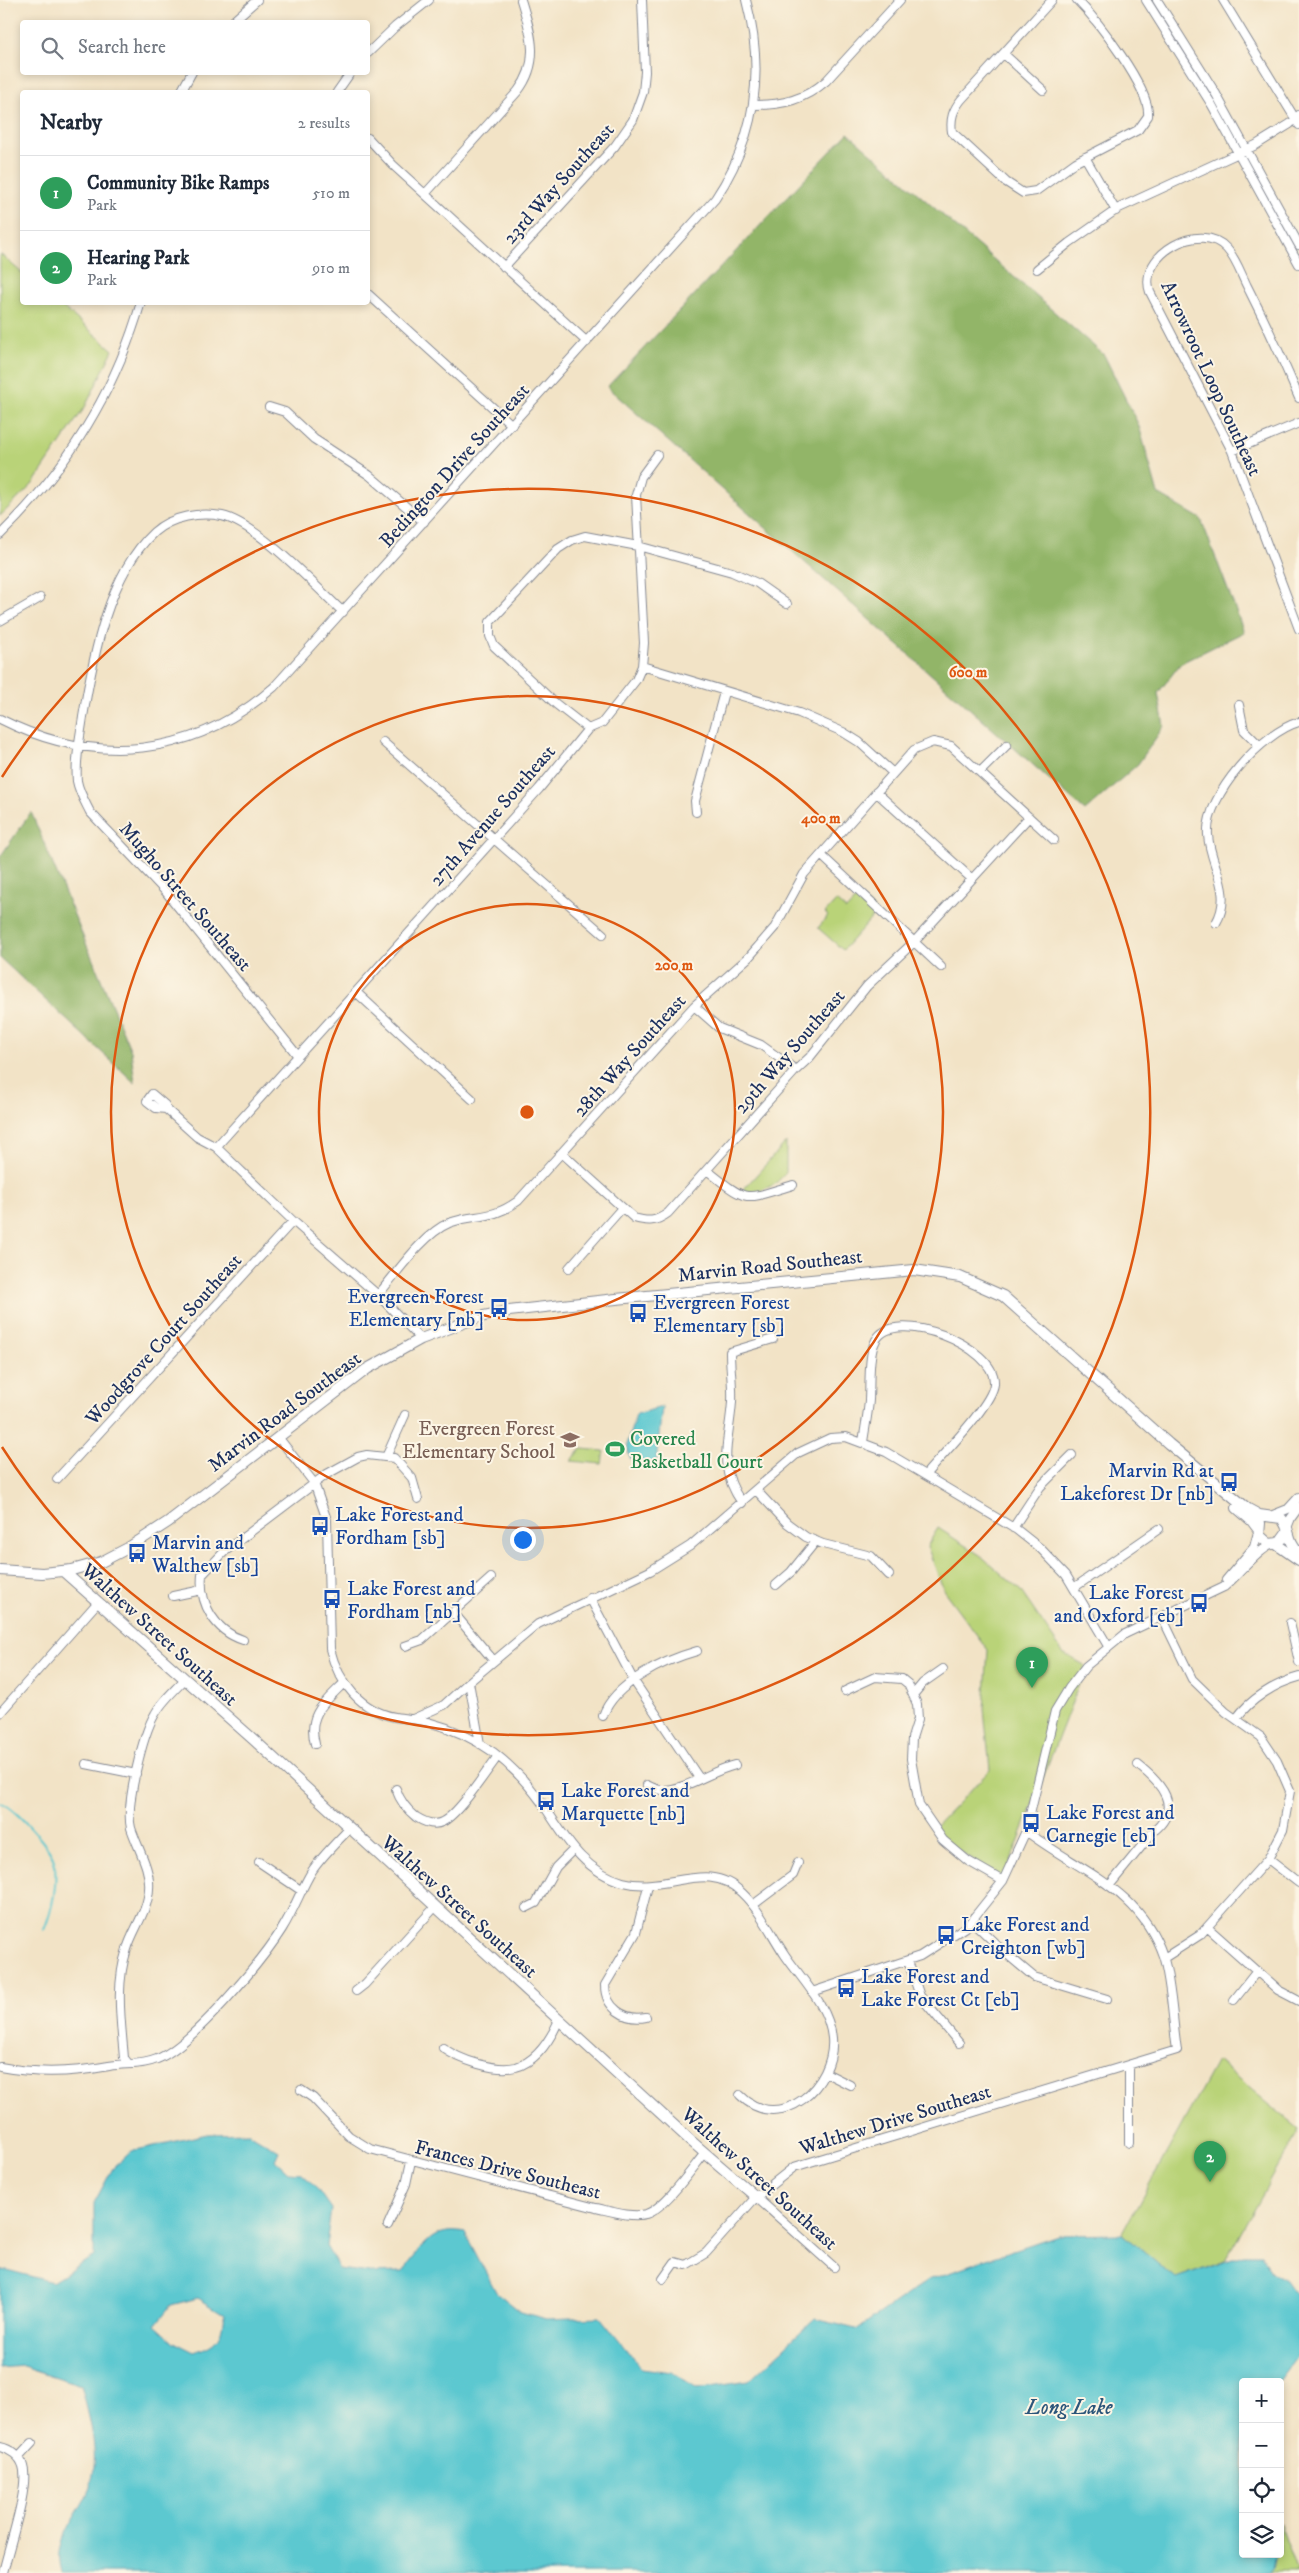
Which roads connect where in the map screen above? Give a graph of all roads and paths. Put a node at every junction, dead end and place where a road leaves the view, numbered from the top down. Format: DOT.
graph roads {
  1 [pos="257,0"];
  2 [pos="429,0"];
  3 [pos="520,0"];
  4 [pos="642,0"];
  5 [pos="746,0"];
  6 [pos="900,0"];
  7 [pos="1052,0"];
  8 [pos="1077,0"];
  9 [pos="1146,0"];
  10 [pos="1156,0"];
  11 [pos="1223,0"];
  12 [pos="234,20"];
  13 [pos="370,51"];
  14 [pos="1005,55"];
  15 [pos="190,75"];
  16 [pos="349,75"];
  17 [pos="182,90"];
  18 [pos="338,90"];
  19 [pos="1043,90"];
  20 [pos="754,105"];
  21 [pos="1298,120"];
  22 [pos="370,140"];
  23 [pos="1247,149"];
  24 [pos="1239,153"];
  25 [pos="1085,157"];
  26 [pos="425,194"];
  27 [pos="1116,211"];
  28 [pos="1299,245"];
  29 [pos="1299,264"];
  30 [pos="504,267"];
  31 [pos="1037,269"];
  32 [pos="370,296"];
  33 [pos="140,305"];
  34 [pos="587,342"];
  35 [pos="1299,398"];
  36 [pos="269,407"];
  37 [pos="1299,423"];
  38 [pos="512,424"];
  39 [pos="1232,451"];
  40 [pos="657,455"];
  41 [pos="424,522"];
  42 [pos="0,535"];
  43 [pos="638,546"];
  44 [pos="40,598"];
  45 [pos="787,604"];
  46 [pos="343,612"];
  47 [pos="0,621"];
  48 [pos="1299,629"];
  49 [pos="642,666"];
  50 [pos="724,692"];
  51 [pos="1239,705"];
  52 [pos="0,719"];
  53 [pos="1299,722"];
  54 [pos="588,729"];
  55 [pos="383,742"];
  56 [pos="1007,745"];
  57 [pos="1260,746"];
  58 [pos="78,747"];
  59 [pos="980,772"];
  60 [pos="893,773"];
  61 [pos="876,792"];
  62 [pos="696,812"];
  63 [pos="1029,818"];
  64 [pos="494,839"];
  65 [pos="1054,840"];
  66 [pos="821,854"];
  67 [pos="972,879"];
  68 [pos="1216,923"];
  69 [pos="603,934"];
  70 [pos="915,941"];
  71 [pos="942,967"];
  72 [pos="356,992"];
  73 [pos="694,1006"];
  74 [pos="298,1056"];
  75 [pos="796,1070"];
  76 [pos="472,1099"];
  77 [pos="166,1109"];
  78 [pos="216,1147"];
  79 [pos="563,1154"];
  80 [pos="707,1170"];
  81 [pos="793,1185"];
  82 [pos="622,1208"];
  83 [pos="293,1221"];
  84 [pos="569,1268"];
  85 [pos="378,1295"];
  86 [pos="421,1339"];
  87 [pos="773,1339"];
  88 [pos="405,1415"];
  89 [pos="278,1437"];
  90 [pos="863,1442"];
  91 [pos="1169,1444"];
  92 [pos="1072,1454"];
  93 [pos="387,1456"];
  94 [pos="926,1474"];
  95 [pos="57,1478"];
  96 [pos="314,1483"];
  97 [pos="756,1490"];
  98 [pos="1299,1497"];
  99 [pos="418,1499"];
  100 [pos="742,1503"];
  101 [pos="1299,1507"];
  102 [pos="1271,1515"];
  103 [pos="1013,1528"];
  104 [pos="1159,1529"];
  105 [pos="1258,1530"];
  106 [pos="1287,1530"];
  107 [pos="816,1541"];
  108 [pos="1274,1544"];
  109 [pos="1299,1552"];
  110 [pos="1299,1560"];
  111 [pos="0,1570"];
  112 [pos="63,1571"];
  113 [pos="889,1575"];
  114 [pos="491,1578"];
  115 [pos="776,1585"];
  116 [pos="1075,1588"];
  117 [pos="202,1590"];
  118 [pos="1216,1590"];
  119 [pos="173,1596"];
  120 [pos="590,1598"];
  121 [pos="98,1602"];
  122 [pos="453,1612"];
  123 [pos="1162,1616"];
  124 [pos="1290,1623"];
  125 [pos="242,1640"];
  126 [pos="405,1646"];
  127 [pos="1108,1646"];
  128 [pos="697,1651"];
  129 [pos="494,1661"];
  130 [pos="1299,1662"];
  131 [pos="943,1669"];
  132 [pos="1299,1677"];
  133 [pos="184,1680"];
  134 [pos="634,1681"];
  135 [pos="469,1682"];
  136 [pos="344,1683"];
  137 [pos="845,1691"];
  138 [pos="912,1695"];
  139 [pos="0,1713"];
  140 [pos="602,1716"];
  141 [pos="412,1719"];
  142 [pos="1236,1719"];
  143 [pos="315,1744"];
  144 [pos="480,1744"];
  145 [pos="498,1756"];
  146 [pos="86,1764"];
  147 [pos="735,1765"];
  148 [pos="1138,1765"];
  149 [pos="136,1774"];
  150 [pos="699,1778"];
  151 [pos="647,1785"];
  152 [pos="396,1789"];
  153 [pos="1290,1790"];
  154 [pos="1299,1790"];
  155 [pos="350,1828"];
  156 [pos="1026,1830"];
  157 [pos="574,1849"];
  158 [pos="1268,1859"];
  159 [pos="259,1862"];
  160 [pos="798,1863"];
  161 [pos="1003,1882"];
  162 [pos="1299,1883"];
  163 [pos="648,1886"];
  164 [pos="1109,1886"];
  165 [pos="302,1891"];
  166 [pos="753,1905"];
  167 [pos="436,1907"];
  168 [pos="526,1908"];
  169 [pos="972,1921"];
  170 [pos="1207,1927"];
  171 [pos="1164,1958"];
  172 [pos="908,1961"];
  173 [pos="1257,1971"];
  174 [pos="356,1990"];
  175 [pos="812,1992"];
  176 [pos="1107,1999"];
  177 [pos="1234,2000"];
  178 [pos="1299,2001"];
  179 [pos="646,2017"];
  180 [pos="559,2020"];
  181 [pos="959,2043"];
  182 [pos="444,2048"];
  183 [pos="128,2063"];
  184 [pos="1130,2065"];
  185 [pos="0,2066"];
  186 [pos="826,2073"];
  187 [pos="850,2084"];
  188 [pos="301,2090"];
  189 [pos="740,2095"];
  190 [pos="1129,2143"];
  191 [pos="706,2153"];
  192 [pos="411,2161"];
  193 [pos="756,2197"];
  194 [pos="388,2225"];
  195 [pos="834,2267"];
  196 [pos="664,2279"];
  197 [pos="32,2443"];
  198 [pos="0,2447"];
  199 [pos="19,2457"];
  200 [pos="3,2561"];
  201 [pos="3,2573"];
  1 -- 12 [label="street"];
  2 -- 13 [label="street"];
  3 -- 26 [label="street"];
  4 -- 30 [label="street, 23rd Way Southeast"];
  5 -- 20 [label="street, Bedington Drive Southeast"];
  6 -- 20 [label="street"];
  7 -- 14 [label="street"];
  8 -- 25 [label="street"];
  9 -- 24 [label="street"];
  10 -- 23 [label="street"];
  11 -- 21 [label="street"];
  14 -- 19 [label="street"];
  14 -- 25 [label="street"];
  15 -- 17 [label="street"];
  16 -- 18 [label="street"];
  20 -- 34 [label="street, Bedington Drive Southeast"];
  21 -- 23 [label="street"];
  22 -- 26 [label="street"];
  23 -- 24 [label="street"];
  23 -- 28 [label="street"];
  24 -- 27 [label="street"];
  24 -- 29 [label="street"];
  25 -- 27 [label="street"];
  26 -- 30 [label="street"];
  27 -- 31 [label="street"];
  30 -- 34 [label="street"];
  32 -- 38 [label="street"];
  33 -- 42 [label="street"];
  34 -- 38 [label="street, Bedington Drive Southeast"];
  35 -- 39 [label="street, Arrowroot Loop Southeast"];
  36 -- 41 [label="street"];
  37 -- 39 [label="street"];
  38 -- 41 [label="street, Bedington Drive Southeast"];
  39 -- 48 [label="street, Arrowroot Loop Southeast"];
  40 -- 43 [label="street, 27th Avenue Southeast"];
  41 -- 46 [label="street, Bedington Drive Southeast"];
  43 -- 45 [label="street"];
  43 -- 49 [label="street, 27th Avenue Southeast"];
  43 -- 54 [label="street"];
  44 -- 47 [label="street"];
  46 -- 58 [label="street, Bedington Drive Southeast"];
  46 -- 58 [label="street, Mugho Street Southeast"];
  49 -- 50 [label="street"];
  49 -- 54 [label="street, 27th Avenue Southeast"];
  50 -- 60 [label="street"];
  50 -- 62 [label="street"];
  51 -- 57 [label="street"];
  52 -- 58 [label="street, Bedington Drive Southeast"];
  53 -- 57 [label="street"];
  54 -- 64 [label="street, 27th Avenue Southeast"];
  55 -- 64 [label="street"];
  56 -- 59 [label="street"];
  57 -- 68 [label="street"];
  58 -- 74 [label="street, Mugho Street Southeast"];
  59 -- 60 [label="street, 28th Way Southeast"];
  59 -- 63 [label="street, 28th Way Southeast"];
  60 -- 61 [label="street, 28th Way Southeast"];
  61 -- 66 [label="street, 28th Way Southeast"];
  61 -- 67 [label="street"];
  63 -- 65 [label="street, 28th Way Southeast"];
  63 -- 67 [label="street, 29th Way Southeast"];
  64 -- 69 [label="street"];
  64 -- 72 [label="street, 27th Avenue Southeast"];
  66 -- 70 [label="street"];
  66 -- 73 [label="street, 28th Way Southeast"];
  67 -- 70 [label="street, 29th Way Southeast"];
  70 -- 71 [label="street"];
  70 -- 75 [label="street, 29th Way Southeast"];
  72 -- 74 [label="street, 27th Avenue Southeast"];
  72 -- 76 [label="street"];
  73 -- 75 [label="street"];
  73 -- 79 [label="street, 28th Way Southeast"];
  74 -- 78 [label="street, 27th Avenue Southeast"];
  75 -- 80 [label="street, 29th Way Southeast"];
  77 -- 78 [label="street"];
  78 -- 83 [label="street"];
  79 -- 82 [label="street, 29th Way Southeast"];
  79 -- 85 [label="street, 28th Way Southeast"];
  80 -- 81 [label="street"];
  80 -- 82 [label="street, 29th Way Southeast"];
  82 -- 84 [label="street"];
  83 -- 85 [label="street"];
  83 -- 95 [label="street, Woodgrove Court Southeast"];
  85 -- 86 [label="street"];
  86 -- 89 [label="street, Marvin Road Southeast"];
  86 -- 91 [label="street, Marvin Road Southeast"];
  87 -- 100 [label="street"];
  88 -- 93 [label="street"];
  89 -- 96 [label="street"];
  89 -- 112 [label="street, Marvin Road Southeast"];
  90 -- 94 [label="street"];
  90 -- 94 [label="street"];
  90 -- 97 [label="street"];
  91 -- 102 [label="street, Marvin Road Southeast"];
  91 -- 105 [label="street, Marvin Road Southeast"];
  92 -- 103 [label="street"];
  93 -- 96 [label="street"];
  93 -- 99 [label="street"];
  94 -- 103 [label="street"];
  96 -- 117 [label="street"];
  96 -- 136 [label="street"];
  97 -- 100 [label="street"];
  97 -- 107 [label="street"];
  98 -- 102 [label="street"];
  100 -- 120 [label="street"];
  101 -- 106 [label="street"];
  102 -- 105 [label="street"];
  102 -- 106 [label="street"];
  103 -- 116 [label="street"];
  104 -- 116 [label="street"];
  105 -- 108 [label="street"];
  105 -- 118 [label="street"];
  106 -- 108 [label="street"];
  106 -- 109 [label="street"];
  107 -- 113 [label="street"];
  107 -- 115 [label="street"];
  108 -- 110 [label="street"];
  108 -- 118 [label="street"];
  111 -- 112 [label="street, Marvin Road Southeast"];
  112 -- 121 [label="street, Walthew Street Southeast"];
  114 -- 122 [label="street"];
  116 -- 127 [label="street"];
  117 -- 119 [label="street"];
  117 -- 125 [label="street"];
  118 -- 123 [label="street"];
  120 -- 129 [label="street"];
  120 -- 134 [label="street"];
  121 -- 133 [label="street, Walthew Street Southeast"];
  121 -- 139 [label="street"];
  122 -- 126 [label="street"];
  122 -- 129 [label="street"];
  123 -- 127 [label="street"];
  123 -- 142 [label="street"];
  124 -- 130 [label="street"];
  127 -- 156 [label="street"];
  128 -- 134 [label="street"];
  129 -- 135 [label="street"];
  131 -- 138 [label="street"];
  132 -- 142 [label="street"];
  133 -- 149 [label="street"];
  133 -- 155 [label="street, Walthew Street Southeast"];
  134 -- 140 [label="street"];
  134 -- 150 [label="street"];
  135 -- 141 [label="street"];
  135 -- 144 [label="street"];
  136 -- 141 [label="street"];
  136 -- 143 [label="street"];
  137 -- 138 [label="street"];
  138 -- 161 [label="street"];
  141 -- 144 [label="street"];
  142 -- 153 [label="street"];
  144 -- 145 [label="street"];
  145 -- 152 [label="street"];
  145 -- 157 [label="street"];
  146 -- 149 [label="street"];
  147 -- 150 [label="street"];
  148 -- 164 [label="street"];
  149 -- 183 [label="street"];
  150 -- 151 [label="street"];
  153 -- 154 [label="street"];
  153 -- 158 [label="street"];
  155 -- 165 [label="street"];
  155 -- 167 [label="street, Walthew Street Southeast"];
  156 -- 161 [label="street"];
  156 -- 164 [label="street"];
  157 -- 163 [label="street"];
  157 -- 168 [label="street"];
  158 -- 162 [label="street"];
  158 -- 170 [label="street"];
  159 -- 165 [label="street"];
  160 -- 166 [label="street"];
  161 -- 169 [label="street"];
  163 -- 166 [label="street"];
  163 -- 179 [label="street"];
  164 -- 171 [label="street"];
  165 -- 183 [label="street"];
  166 -- 175 [label="street"];
  167 -- 174 [label="street"];
  167 -- 180 [label="street, Walthew Street Southeast"];
  169 -- 172 [label="street"];
  169 -- 176 [label="street"];
  170 -- 171 [label="street"];
  170 -- 173 [label="street"];
  171 -- 184 [label="street, Walthew Drive Southeast"];
  172 -- 175 [label="street"];
  172 -- 181 [label="street"];
  173 -- 177 [label="street"];
  173 -- 178 [label="street"];
  175 -- 186 [label="street"];
  180 -- 182 [label="street"];
  180 -- 191 [label="street, Walthew Street Southeast"];
  183 -- 185 [label="street"];
  184 -- 190 [label="street"];
  184 -- 193 [label="street, Walthew Drive Southeast"];
  186 -- 187 [label="street"];
  186 -- 189 [label="street"];
  188 -- 192 [label="street, Frances Drive Southeast"];
  191 -- 192 [label="street, Frances Drive Southeast"];
  191 -- 193 [label="street, Walthew Street Southeast"];
  192 -- 194 [label="street"];
  193 -- 195 [label="street, Walthew Street Southeast"];
  193 -- 196 [label="street, Walthew Drive Southeast"];
  197 -- 199 [label="street"];
  198 -- 199 [label="street"];
  199 -- 200 [label="street"];
  200 -- 201 [label="street"];
}
